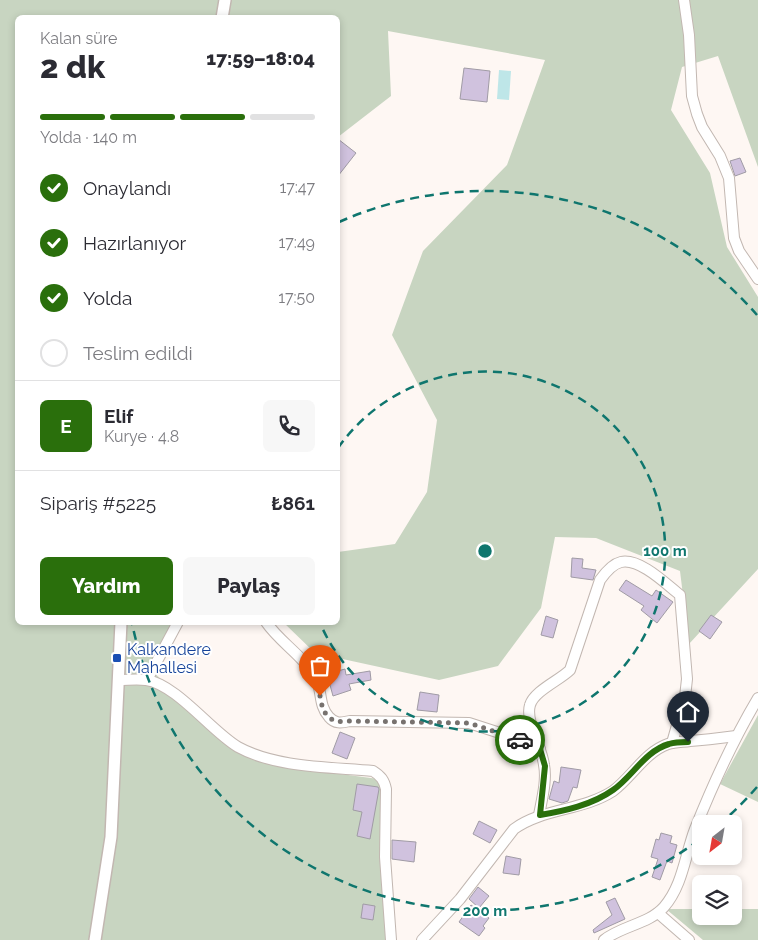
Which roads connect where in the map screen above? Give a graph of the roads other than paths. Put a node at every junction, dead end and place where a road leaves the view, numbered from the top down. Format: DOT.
graph roads {
  1 [pos="225,0"];
  2 [pos="684,0"];
  3 [pos="222,15"];
  4 [pos="758,279"];
  5 [pos="121,625"];
  6 [pos="176,625"];
  7 [pos="269,625"];
  8 [pos="119,680"];
  9 [pos="147,680"];
  10 [pos="758,698"];
  11 [pos="736,736"];
  12 [pos="672,743"];
  13 [pos="540,749"];
  14 [pos="540,815"];
  15 [pos="658,913"];
  16 [pos="95,940"];
  17 [pos="391,940"];
  18 [pos="422,940"];
  19 [pos="604,940"];
  20 [pos="688,940"];
  1 -- 3 [label="street"];
  2 -- 4 [label="street"];
  5 -- 8 [label="street"];
  6 -- 9 [label="street"];
  7 -- 13 [label="street"];
  8 -- 9 [label="street"];
  8 -- 16 [label="street"];
  9 -- 17 [label="street"];
  10 -- 11 [label="street"];
  11 -- 12 [label="street"];
  11 -- 15 [label="street"];
  12 -- 13 [label="street"];
  12 -- 14 [label="street"];
  13 -- 14 [label="street"];
  14 -- 18 [label="street"];
  15 -- 19 [label="street"];
  15 -- 20 [label="street"];
}
